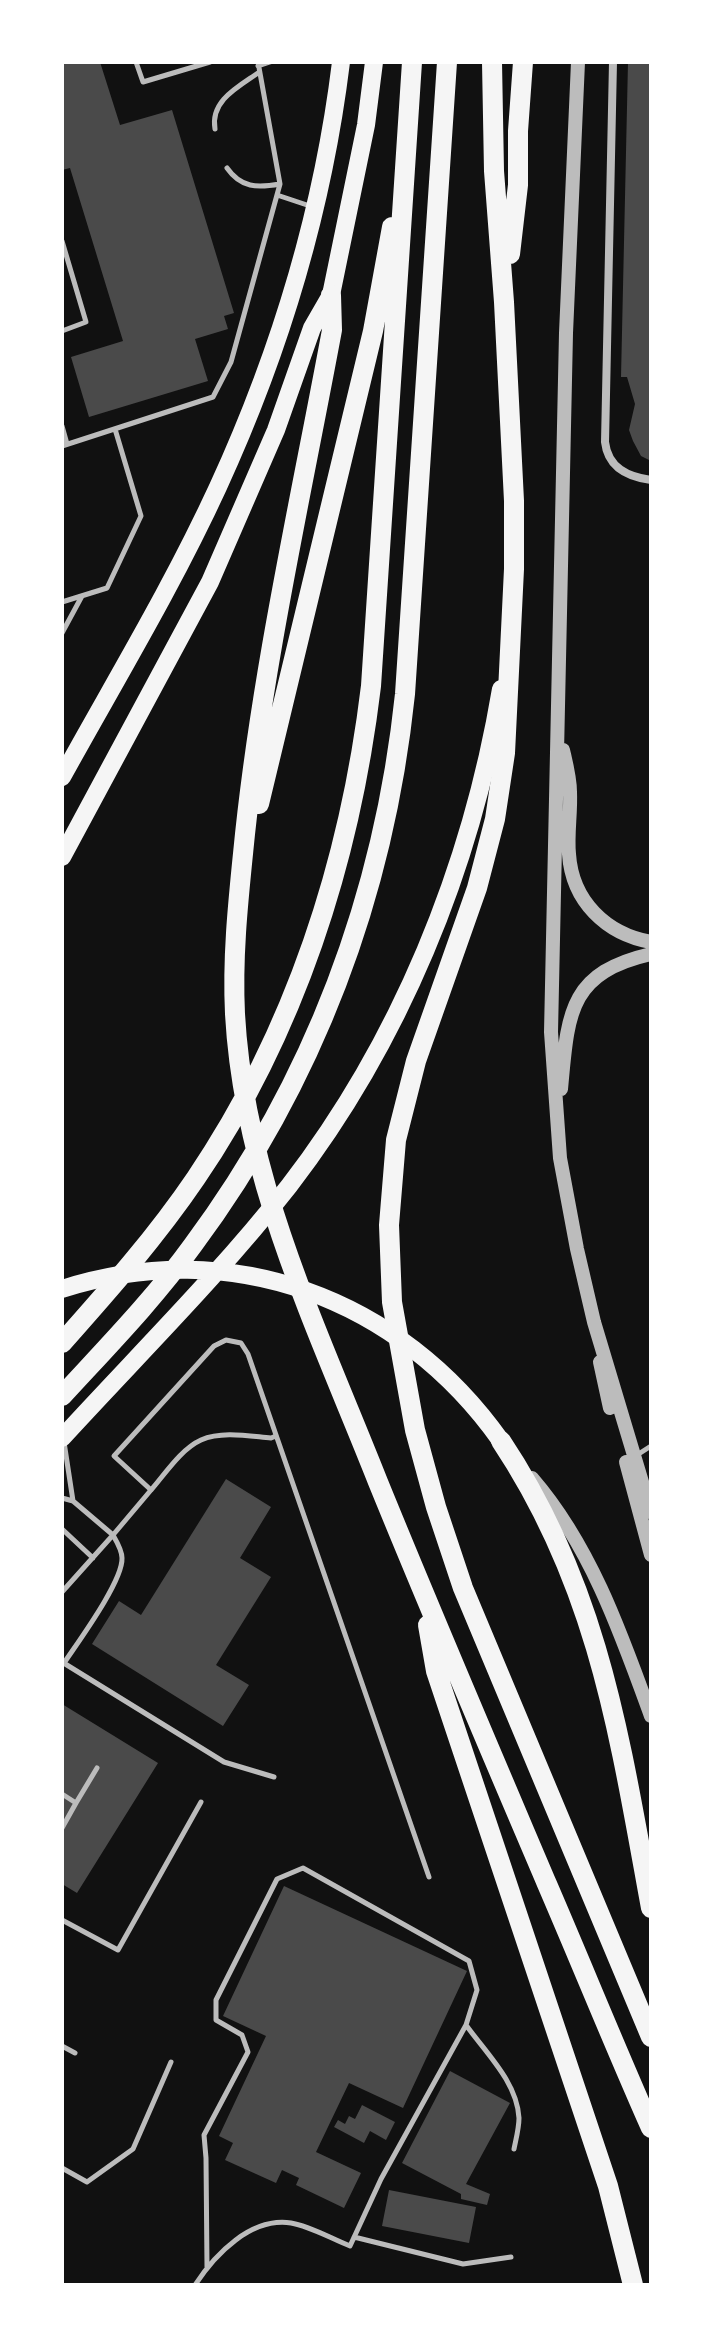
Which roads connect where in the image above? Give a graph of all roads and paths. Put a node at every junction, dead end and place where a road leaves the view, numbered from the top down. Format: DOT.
graph roads {
  1 [pos="136,62"];
  2 [pos="210,62"];
  3 [pos="270,62"];
  4 [pos="341,62"];
  5 [pos="374,62"];
  6 [pos="412,62"];
  7 [pos="447,62"];
  8 [pos="492,62"];
  9 [pos="523,62"];
  10 [pos="578,62"];
  11 [pos="613,62"];
  12 [pos="256,66"];
  13 [pos="409,125"];
  14 [pos="215,129"];
  15 [pos="227,168"];
  16 [pos="280,184"];
  17 [pos="277,195"];
  18 [pos="315,208"];
  19 [pos="62,241"];
  20 [pos="331,295"];
  21 [pos="504,302"];
  22 [pos="62,331"];
  23 [pos="62,426"];
  24 [pos="115,429"];
  25 [pos="65,445"];
  26 [pos="651,480"];
  27 [pos="514,569"];
  28 [pos="82,596"];
  29 [pos="62,602"];
  30 [pos="62,633"];
  31 [pos="557,722"];
  32 [pos="62,777"];
  33 [pos="62,857"];
  34 [pos="240,881"];
  35 [pos="651,942"];
  36 [pos="651,954"];
  37 [pos="558,1125"];
  38 [pos="62,1289"];
  39 [pos="594,1322"];
  40 [pos="62,1343"];
  41 [pos="62,1396"];
  42 [pos="277,1436"];
  43 [pos="62,1438"];
  44 [pos="501,1441"];
  45 [pos="651,1446"];
  46 [pos="633,1458"];
  47 [pos="151,1490"];
  48 [pos="62,1498"];
  49 [pos="73,1501"];
  50 [pos="651,1512"];
  51 [pos="62,1529"];
  52 [pos="113,1535"];
  53 [pos="651,1555"];
  54 [pos="93,1558"];
  55 [pos="62,1592"];
  56 [pos="423,1593"];
  57 [pos="63,1662"];
  58 [pos="651,1716"];
  59 [pos="97,1768"];
  60 [pos="274,1777"];
  61 [pos="62,1794"];
  62 [pos="201,1802"];
  63 [pos="76,1803"];
  64 [pos="62,1828"];
  65 [pos="429,1877"];
  66 [pos="651,1908"];
  67 [pos="62,1920"];
  68 [pos="466,2025"];
  69 [pos="651,2037"];
  70 [pos="62,2046"];
  71 [pos="75,2053"];
  72 [pos="171,2062"];
  73 [pos="651,2128"];
  74 [pos="514,2149"];
  75 [pos="62,2168"];
  76 [pos="354,2237"];
  77 [pos="511,2257"];
  78 [pos="207,2267"];
  79 [pos="195,2285"];
  80 [pos="633,2285"];
  1 -- 2 [label="lane"];
  3 -- 12 [label="lane"];
  4 -- 18 [label="main road"];
  5 -- 20 [label="main road"];
  6 -- 13 [label="highway"];
  7 -- 41 [label="highway"];
  8 -- 21 [label="highway"];
  9 -- 21 [label="highway"];
  10 -- 31 [label="street"];
  11 -- 26 [label="street"];
  12 -- 14 [label="lane"];
  12 -- 16 [label="lane"];
  13 -- 34 [label="highway"];
  13 -- 40 [label="highway"];
  15 -- 16 [label="lane"];
  16 -- 17 [label="lane"];
  17 -- 18 [label="lane"];
  17 -- 24 [label="lane"];
  18 -- 32 [label="main road"];
  19 -- 22 [label="lane"];
  20 -- 33 [label="main road"];
  20 -- 34 [label="highway"];
  21 -- 27 [label="highway"];
  23 -- 25 [label="lane"];
  24 -- 25 [label="lane"];
  24 -- 28 [label="lane"];
  27 -- 43 [label="main road"];
  27 -- 69 [label="highway"];
  28 -- 29 [label="lane"];
  28 -- 30 [label="lane"];
  31 -- 35 [label="street"];
  31 -- 37 [label="street"];
  34 -- 56 [label="highway"];
  36 -- 37 [label="street"];
  37 -- 39 [label="street"];
  38 -- 44 [label="main road"];
  39 -- 46 [label="street"];
  39 -- 53 [label="street"];
  42 -- 47 [label="lane"];
  42 -- 47 [label="lane"];
  42 -- 65 [label="lane"];
  43 -- 49 [label="lane"];
  44 -- 58 [label="street"];
  44 -- 66 [label="highway"];
  45 -- 46 [label="lane"];
  46 -- 50 [label="street"];
  47 -- 52 [label="lane"];
  48 -- 49 [label="lane"];
  49 -- 52 [label="lane"];
  51 -- 54 [label="lane"];
  52 -- 54 [label="lane"];
  52 -- 57 [label="lane"];
  54 -- 55 [label="lane"];
  56 -- 73 [label="highway"];
  56 -- 80 [label="highway"];
  57 -- 60 [label="lane"];
  59 -- 63 [label="lane"];
  61 -- 63 [label="lane"];
  62 -- 67 [label="lane"];
  63 -- 64 [label="lane"];
  68 -- 74 [label="lane"];
  68 -- 76 [label="lane"];
  68 -- 78 [label="lane"];
  70 -- 71 [label="lane"];
  72 -- 75 [label="lane"];
  76 -- 77 [label="lane"];
  76 -- 78 [label="lane"];
  78 -- 79 [label="lane"];
}
